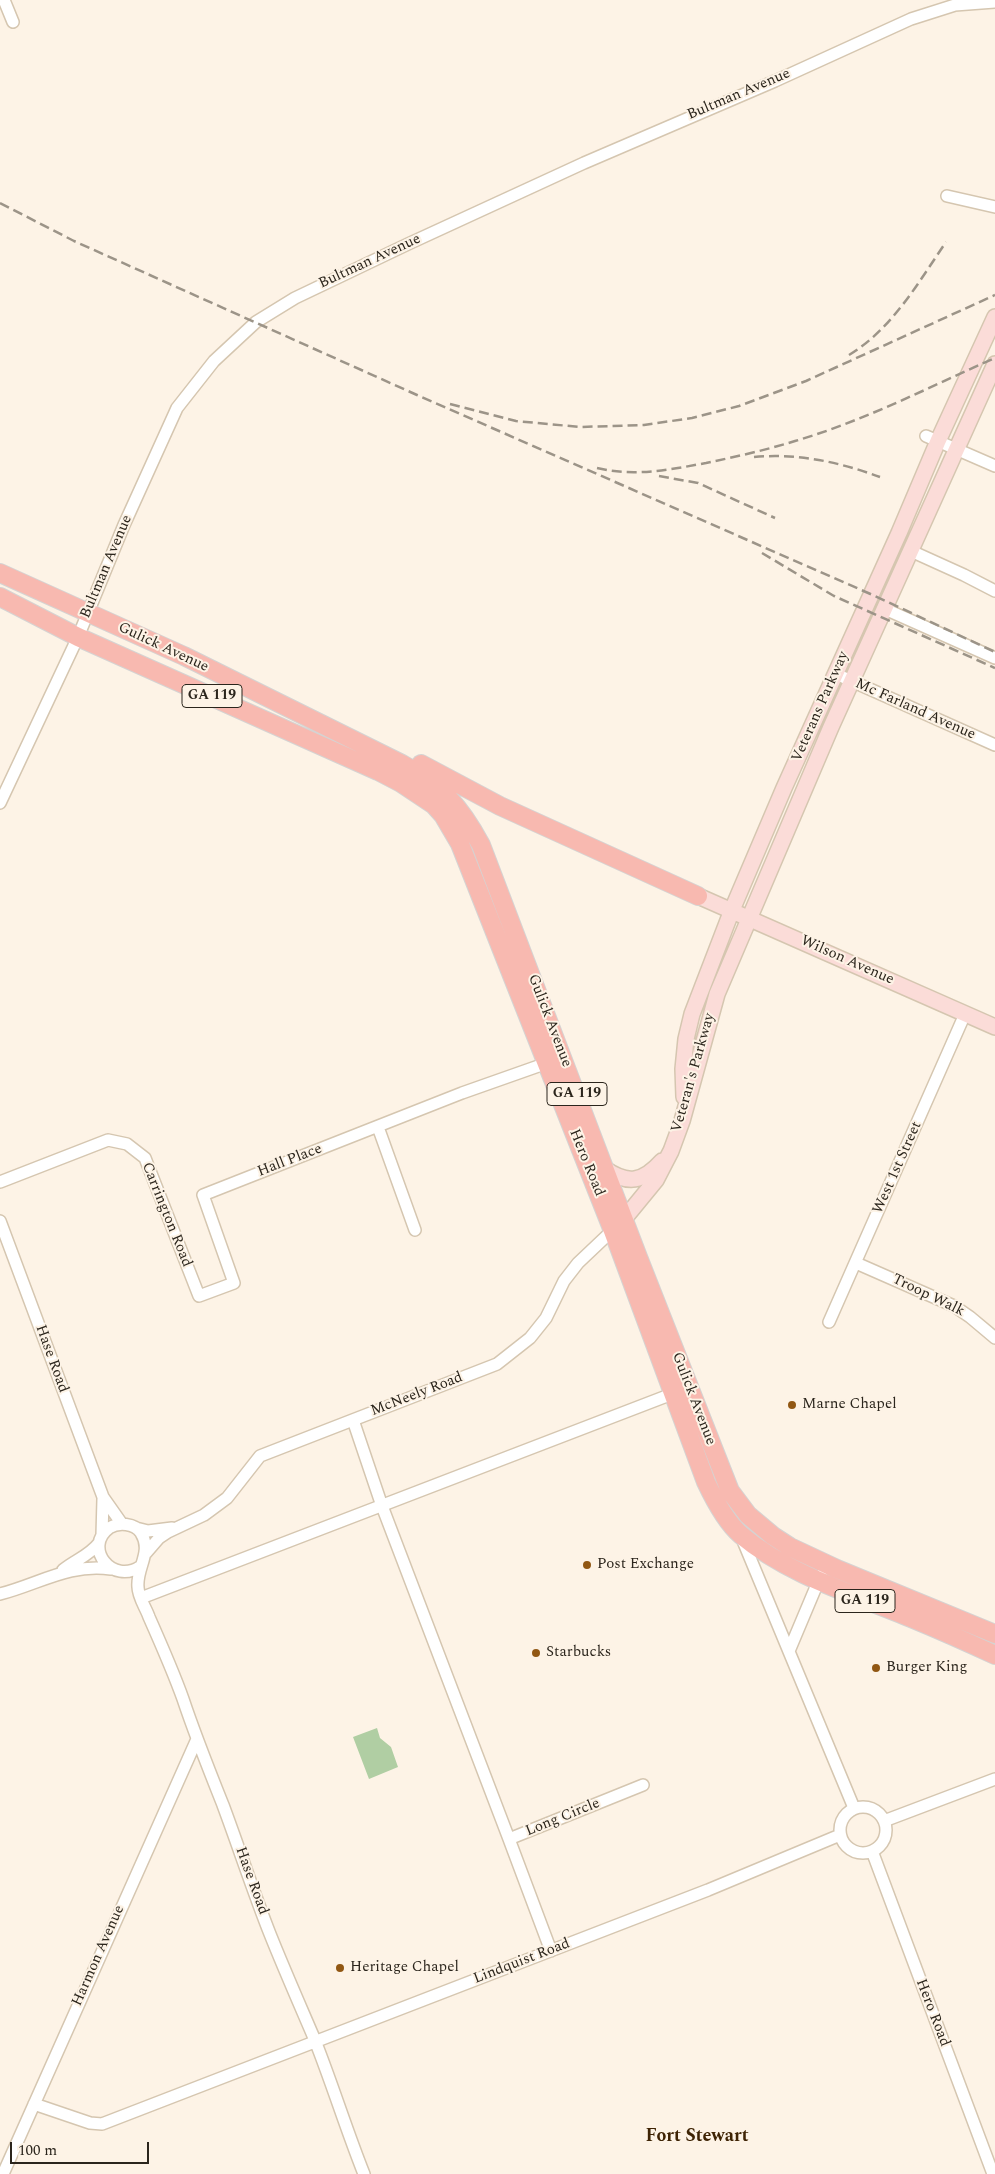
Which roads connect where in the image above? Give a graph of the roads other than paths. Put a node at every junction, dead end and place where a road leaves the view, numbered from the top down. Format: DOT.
graph roads {
  1 [pos="4,0"];
  2 [pos="995,2"];
  3 [pos="13,22"];
  4 [pos="946,196"];
  5 [pos="995,207"];
  6 [pos="995,317"];
  7 [pos="995,364"];
  8 [pos="932,438"];
  9 [pos="956,448"];
  10 [pos="995,466"];
  11 [pos="911,551"];
  12 [pos="0,573"];
  13 [pos="995,592"];
  14 [pos="0,597"];
  15 [pos="885,609"];
  16 [pos="88,613"];
  17 [pos="78,637"];
  18 [pos="995,658"];
  19 [pos="836,674"];
  20 [pos="852,682"];
  21 [pos="328,727"];
  22 [pos="995,746"];
  23 [pos="0,803"];
  24 [pos="698,896"];
  25 [pos="732,910"];
  26 [pos="749,918"];
  27 [pos="965,1014"];
  28 [pos="995,1027"];
  29 [pos="547,1064"];
  30 [pos="685,1108"];
  31 [pos="378,1127"];
  32 [pos="671,1151"];
  33 [pos="605,1169"];
  34 [pos="0,1182"];
  35 [pos="203,1195"];
  36 [pos="0,1221"];
  37 [pos="618,1225"];
  38 [pos="415,1230"];
  39 [pos="856,1263"];
  40 [pos="829,1322"];
  41 [pos="995,1338"];
  42 [pos="672,1394"];
  43 [pos="353,1420"];
  44 [pos="103,1497"];
  45 [pos="382,1506"];
  46 [pos="122,1524"];
  47 [pos="136,1528"];
  48 [pos="176,1528"];
  49 [pos="740,1535"];
  50 [pos="100,1539"];
  51 [pos="146,1554"];
  52 [pos="825,1564"];
  53 [pos="141,1566"];
  54 [pos="115,1570"];
  55 [pos="62,1572"];
  56 [pos="818,1581"];
  57 [pos="0,1594"];
  58 [pos="139,1594"];
  59 [pos="995,1634"];
  60 [pos="789,1651"];
  61 [pos="995,1654"];
  62 [pos="197,1739"];
  63 [pos="995,1779"];
  64 [pos="643,1785"];
  65 [pos="854,1808"];
  66 [pos="884,1821"];
  67 [pos="840,1835"];
  68 [pos="509,1839"];
  69 [pos="872,1851"];
  70 [pos="551,1950"];
  71 [pos="315,2041"];
  72 [pos="34,2104"];
  73 [pos="3,2174"];
  74 [pos="364,2174"];
  75 [pos="993,2174"];
  1 -- 3 [label="street"];
  2 -- 16 [label="street, Bultman Avenue"];
  4 -- 5 [label="street"];
  6 -- 8 [label="main road, Veterans Parkway"];
  7 -- 9 [label="main road, Veterans Parkway"];
  8 -- 9 [label="street"];
  8 -- 19 [label="main road, Veterans Parkway"];
  9 -- 10 [label="street"];
  9 -- 11 [label="main road, Veterans Parkway"];
  11 -- 13 [label="street"];
  11 -- 15 [label="main road, Veterans Parkway"];
  12 -- 16 [label="main road, Gulick Avenue / GA 119"];
  14 -- 17 [label="main road, GA 119"];
  15 -- 18 [label="street"];
  15 -- 20 [label="main road, Veterans Parkway"];
  16 -- 17 [label="street, Bultman Avenue"];
  16 -- 21 [label="main road, Gulick Avenue / GA 119"];
  17 -- 23 [label="street, Bultman Avenue"];
  17 -- 29 [label="main road, Hero Road / GA 119"];
  19 -- 20 [label="street, Mc Farland Avenue"];
  19 -- 25 [label="main road, Veterans Parkway"];
  20 -- 22 [label="street, Mc Farland Avenue"];
  20 -- 26 [label="main road, Veterans Parkway"];
  21 -- 24 [label="main road"];
  21 -- 33 [label="main road, Gulick Avenue / GA 119"];
  24 -- 25 [label="main road, Wilson Avenue"];
  25 -- 26 [label="main road, Wilson Avenue"];
  25 -- 30 [label="main road, Veterans Parkway"];
  26 -- 27 [label="main road, Wilson Avenue"];
  26 -- 30 [label="main road, Veteran's Parkway"];
  27 -- 28 [label="main road, Wilson Avenue"];
  27 -- 39 [label="street, West 1st Street"];
  29 -- 31 [label="street, Hall Place"];
  29 -- 37 [label="main road, Hero Road / GA 119"];
  30 -- 32 [label="main road, Veteran's Parkway"];
  31 -- 35 [label="street, Hall Place"];
  31 -- 38 [label="street"];
  32 -- 33 [label="main road"];
  32 -- 37 [label="main road, Veteran's Parkway"];
  33 -- 37 [label="main road, Gulick Avenue / GA 119"];
  34 -- 35 [label="street, Carrington Road"];
  36 -- 44 [label="street, Hase Road"];
  37 -- 42 [label="main road, Hero Road / GA 119"];
  37 -- 43 [label="street, McNeely Road"];
  37 -- 52 [label="main road, Gulick Avenue / GA 119"];
  39 -- 40 [label="street, West 1st Street"];
  39 -- 41 [label="street, Troop Walk"];
  42 -- 45 [label="street"];
  42 -- 49 [label="main road, Hero Road / GA 119"];
  43 -- 45 [label="street"];
  43 -- 48 [label="street, McNeely Road"];
  44 -- 46 [label="street"];
  44 -- 50 [label="street"];
  45 -- 58 [label="street"];
  45 -- 68 [label="street"];
  46 -- 47 [label="street"];
  46 -- 50 [label="street"];
  47 -- 48 [label="street"];
  47 -- 51 [label="street"];
  48 -- 51 [label="street"];
  49 -- 56 [label="main road, GA 119"];
  49 -- 60 [label="street"];
  50 -- 54 [label="street"];
  50 -- 55 [label="street"];
  51 -- 53 [label="street"];
  52 -- 56 [label="street"];
  52 -- 59 [label="main road, Gulick Avenue / GA 119"];
  53 -- 54 [label="street"];
  53 -- 58 [label="street"];
  54 -- 55 [label="street"];
  54 -- 58 [label="street"];
  55 -- 57 [label="street"];
  56 -- 60 [label="street"];
  56 -- 61 [label="main road, GA 119"];
  58 -- 62 [label="street, Hase Road"];
  60 -- 65 [label="street"];
  62 -- 71 [label="street, Hase Road"];
  62 -- 72 [label="street, Harmon Avenue"];
  63 -- 66 [label="street"];
  64 -- 68 [label="street, Long Circle"];
  65 -- 66 [label="street"];
  65 -- 67 [label="street"];
  66 -- 69 [label="street"];
  67 -- 69 [label="street"];
  67 -- 70 [label="street, Lindquist Road"];
  68 -- 70 [label="street, Long Circle"];
  69 -- 75 [label="street, Hero Road"];
  70 -- 71 [label="street, Lindquist Road"];
  71 -- 72 [label="street, Lindquist Road"];
  71 -- 74 [label="street, Hase Road"];
  72 -- 73 [label="street, Harmon Avenue"];
}
